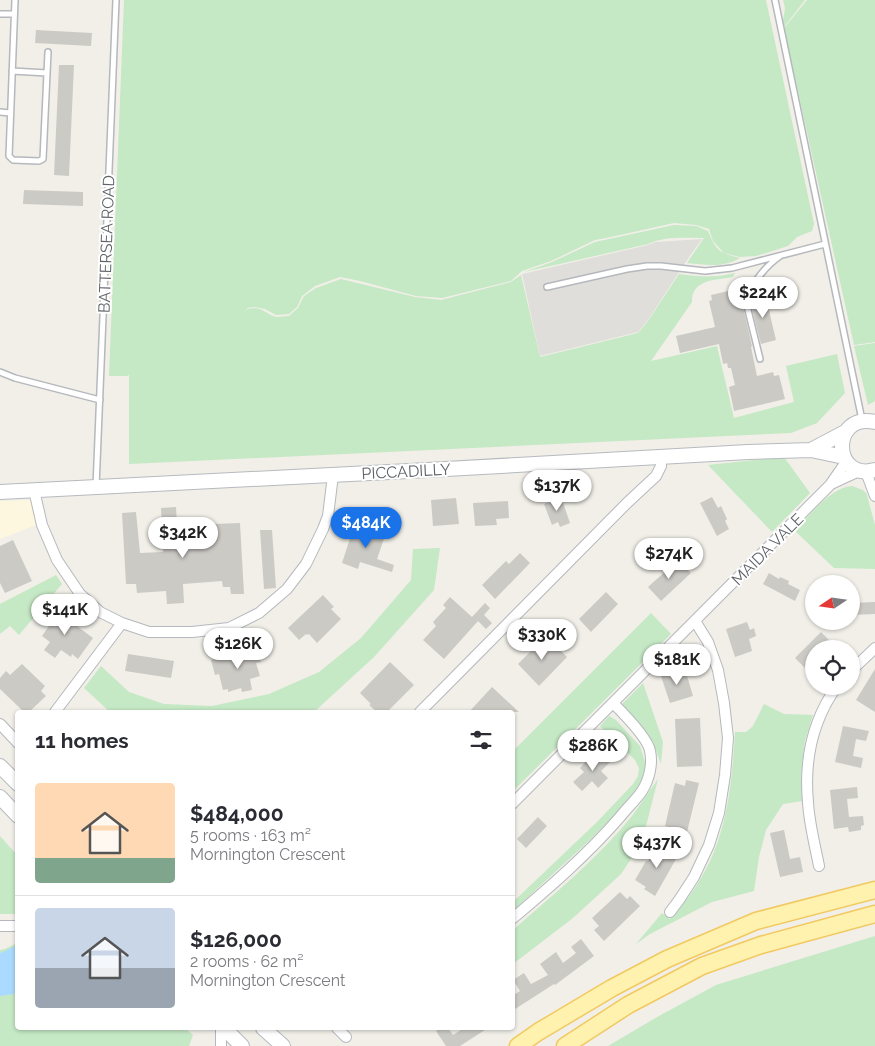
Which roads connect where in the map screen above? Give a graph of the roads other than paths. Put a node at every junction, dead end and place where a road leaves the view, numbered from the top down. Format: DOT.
graph roads {
  1 [pos="14,0"];
  2 [pos="116,0"];
  3 [pos="775,0"];
  4 [pos="0,14"];
  5 [pos="14,14"];
  6 [pos="48,52"];
  7 [pos="12,71"];
  8 [pos="47,73"];
  9 [pos="0,112"];
  10 [pos="10,113"];
  11 [pos="825,244"];
  12 [pos="785,254"];
  13 [pos="547,287"];
  14 [pos="760,359"];
  15 [pos="0,372"];
  16 [pos="100,400"];
  17 [pos="870,419"];
  18 [pos="847,430"];
  19 [pos="811,450"];
  20 [pos="661,456"];
  21 [pos="845,459"];
  22 [pos="867,471"];
  23 [pos="333,475"];
  24 [pos="830,485"];
  25 [pos="96,488"];
  26 [pos="34,490"];
  27 [pos="0,492"];
  28 [pos="875,496"];
  29 [pos="695,621"];
  30 [pos="122,623"];
  31 [pos="875,648"];
  32 [pos="860,662"];
  33 [pos="832,695"];
  34 [pos="613,703"];
  35 [pos="57,710"];
  36 [pos="422,710"];
  37 [pos="0,724"];
  38 [pos="15,740"];
  39 [pos="0,766"];
  40 [pos="15,781"];
  41 [pos="0,797"];
  42 [pos="515,801"];
  43 [pos="15,813"];
  44 [pos="819,866"];
  45 [pos="875,890"];
  46 [pos="670,912"];
  47 [pos="875,914"];
  48 [pos="515,916"];
  49 [pos="0,926"];
  50 [pos="15,926"];
  51 [pos="223,1030"];
  52 [pos="225,1030"];
  53 [pos="265,1030"];
  54 [pos="339,1030"];
  55 [pos="346,1037"];
  56 [pos="221,1046"];
  57 [pos="242,1046"];
  58 [pos="283,1046"];
  59 [pos="518,1046"];
  60 [pos="565,1046"];
  1 -- 5 [label="lane"];
  2 -- 16 [label="lane, BATTERSEA ROAD"];
  3 -- 11 [label="lane"];
  4 -- 5 [label="lane"];
  5 -- 7 [label="lane"];
  6 -- 8 [label="lane"];
  7 -- 8 [label="lane"];
  7 -- 10 [label="lane"];
  8 -- 10 [label="lane"];
  9 -- 10 [label="lane"];
  11 -- 12 [label="lane"];
  11 -- 17 [label="lane"];
  12 -- 13 [label="lane"];
  12 -- 14 [label="lane"];
  15 -- 16 [label="lane"];
  16 -- 25 [label="lane, BATTERSEA ROAD"];
  17 -- 18 [label="street, PICCADILLY"];
  18 -- 19 [label="street, PICCADILLY"];
  18 -- 21 [label="street"];
  19 -- 20 [label="street, PICCADILLY"];
  19 -- 21 [label="street, PICCADILLY"];
  20 -- 23 [label="street, PICCADILLY"];
  20 -- 36 [label="street"];
  21 -- 22 [label="street"];
  21 -- 24 [label="street, MAIDA VALE"];
  22 -- 24 [label="street, MAIDA VALE"];
  22 -- 28 [label="street"];
  23 -- 25 [label="street, PICCADILLY"];
  23 -- 30 [label="street"];
  24 -- 29 [label="street, MAIDA VALE"];
  25 -- 26 [label="street, PICCADILLY"];
  26 -- 27 [label="street, PICCADILLY"];
  26 -- 30 [label="street"];
  29 -- 34 [label="street, MAIDA VALE"];
  29 -- 46 [label="street"];
  30 -- 35 [label="street"];
  31 -- 32 [label="street"];
  33 -- 44 [label="street"];
  34 -- 42 [label="street, MAIDA VALE"];
  34 -- 48 [label="street"];
  37 -- 38 [label="street"];
  39 -- 40 [label="street"];
  41 -- 43 [label="street"];
  45 -- 59 [label="main road"];
  47 -- 60 [label="main road"];
  49 -- 50 [label="street"];
  51 -- 56 [label="street"];
  52 -- 57 [label="street"];
  53 -- 58 [label="street"];
  54 -- 55 [label="street"];
}
